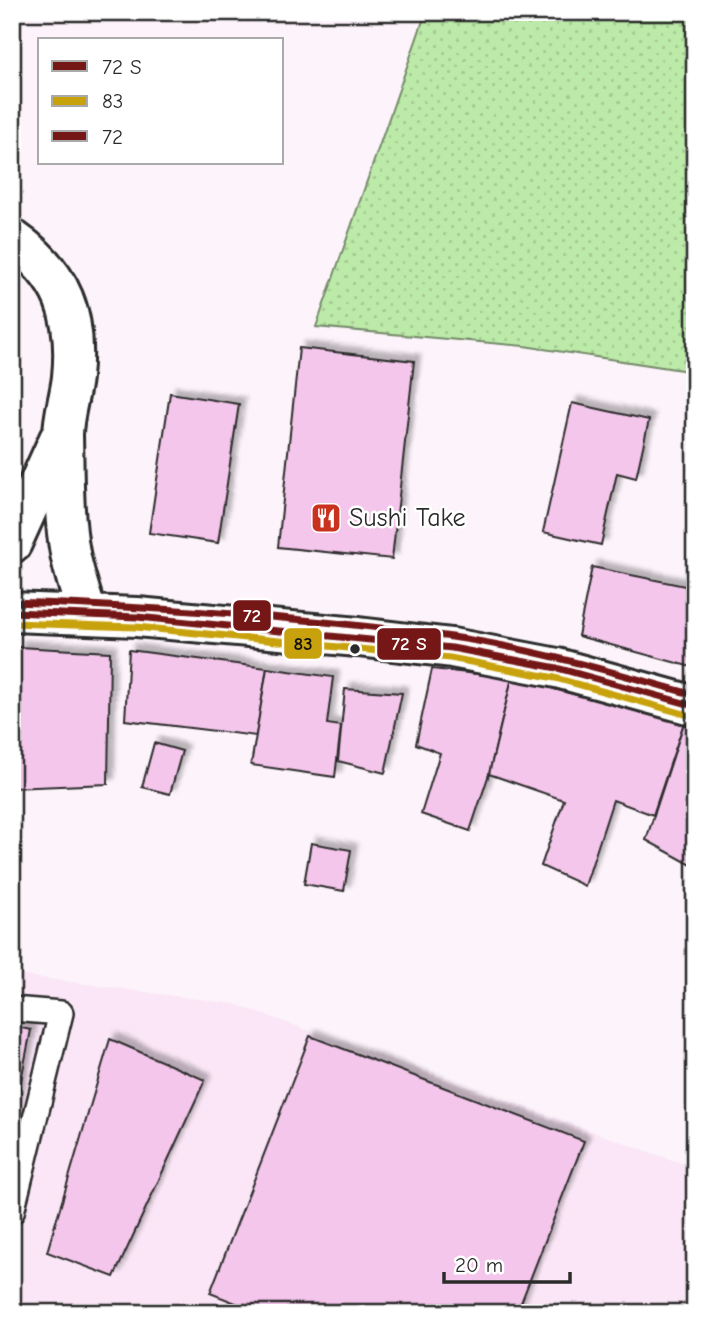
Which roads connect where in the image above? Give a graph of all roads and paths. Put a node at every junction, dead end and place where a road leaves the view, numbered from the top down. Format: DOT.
graph roads {
  1 [pos="12,239"];
  2 [pos="63,431"];
  3 [pos="12,543"];
  4 [pos="12,612"];
  5 [pos="87,614"];
  6 [pos="695,706"];
  7 [pos="12,1009"];
  8 [pos="12,1212"];
  1 -- 2 [label="main road"];
  2 -- 3 [label="main road"];
  2 -- 5 [label="main road"];
  4 -- 5 [label="main road"];
  5 -- 6 [label="main road"];
  7 -- 8 [label="lane"];
}
